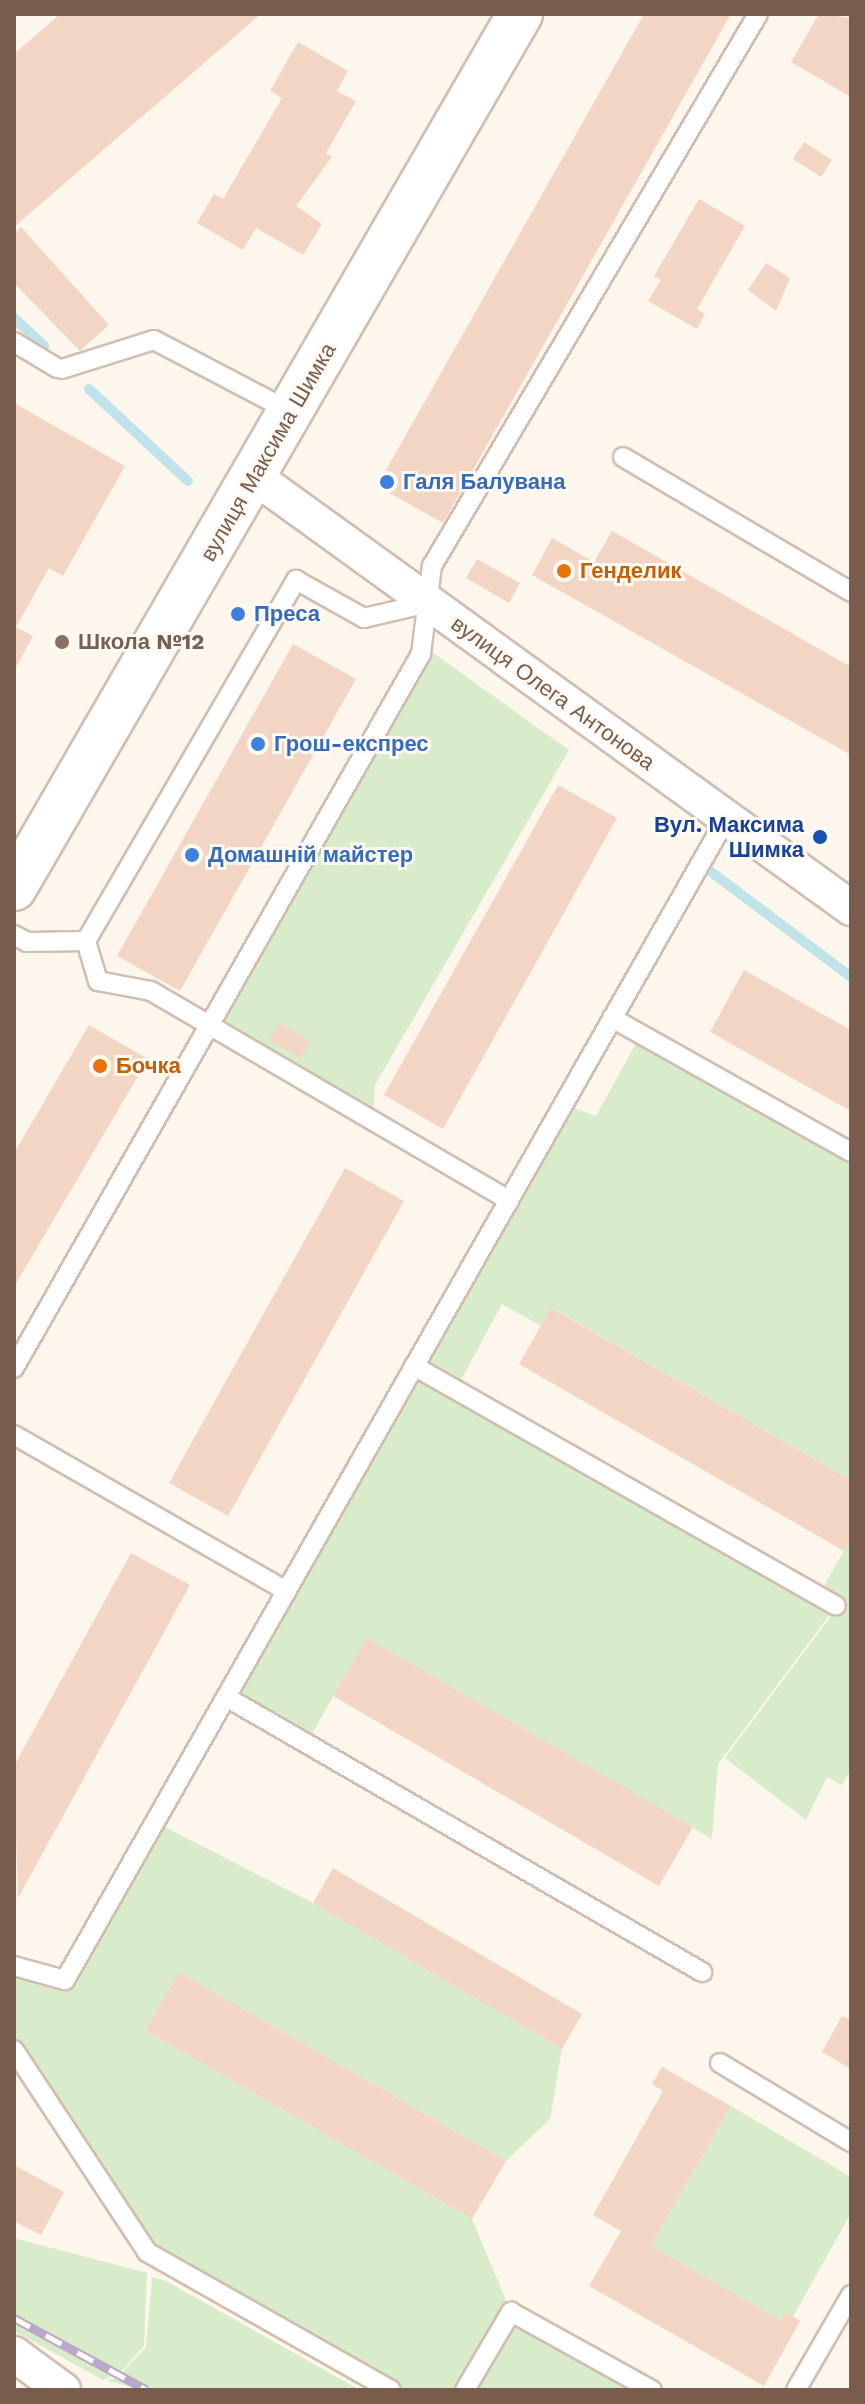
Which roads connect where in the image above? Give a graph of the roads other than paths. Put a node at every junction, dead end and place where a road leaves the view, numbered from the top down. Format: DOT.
graph roads {
  1 [pos="520,14"];
  2 [pos="758,14"];
  3 [pos="14,342"];
  4 [pos="291,412"];
  5 [pos="623,457"];
  6 [pos="255,477"];
  7 [pos="851,592"];
  8 [pos="428,603"];
  9 [pos="727,817"];
  10 [pos="14,888"];
  11 [pos="851,908"];
  12 [pos="14,935"];
  13 [pos="86,941"];
  14 [pos="612,1018"];
  15 [pos="210,1024"];
  16 [pos="851,1152"];
  17 [pos="509,1200"];
  18 [pos="414,1366"];
  19 [pos="14,1368"];
  20 [pos="14,1435"];
  21 [pos="286,1591"];
  22 [pos="836,1606"];
  23 [pos="226,1697"];
  24 [pos="14,1966"];
  25 [pos="702,1972"];
  26 [pos="14,2050"];
  27 [pos="720,2063"];
  28 [pos="851,2142"];
  29 [pos="851,2295"];
  30 [pos="14,2354"];
  31 [pos="63,2390"];
  32 [pos="391,2390"];
  33 [pos="465,2390"];
  34 [pos="652,2390"];
  35 [pos="796,2390"];
  1 -- 4 [label="main road, вулиця Максима Шимка"];
  2 -- 8 [label="lane"];
  3 -- 4 [label="lane"];
  4 -- 6 [label="main road, вулиця Максима Шимка"];
  5 -- 7 [label="lane"];
  6 -- 8 [label="street, вулиця Олега Антонова"];
  6 -- 10 [label="main road, вулиця Максима Шимка"];
  8 -- 9 [label="street, вулиця Олега Антонова"];
  8 -- 13 [label="lane"];
  8 -- 15 [label="lane"];
  9 -- 11 [label="street, вулиця Олега Антонова"];
  9 -- 14 [label="lane"];
  12 -- 13 [label="lane"];
  13 -- 15 [label="lane"];
  14 -- 16 [label="lane"];
  14 -- 17 [label="lane"];
  15 -- 17 [label="lane"];
  15 -- 19 [label="lane"];
  17 -- 18 [label="lane"];
  18 -- 21 [label="lane"];
  18 -- 22 [label="lane"];
  20 -- 21 [label="lane"];
  21 -- 23 [label="lane"];
  23 -- 24 [label="lane"];
  23 -- 25 [label="lane"];
  26 -- 32 [label="lane"];
  27 -- 28 [label="lane"];
  29 -- 35 [label="lane"];
  30 -- 31 [label="street"];
  33 -- 34 [label="lane"];
}
